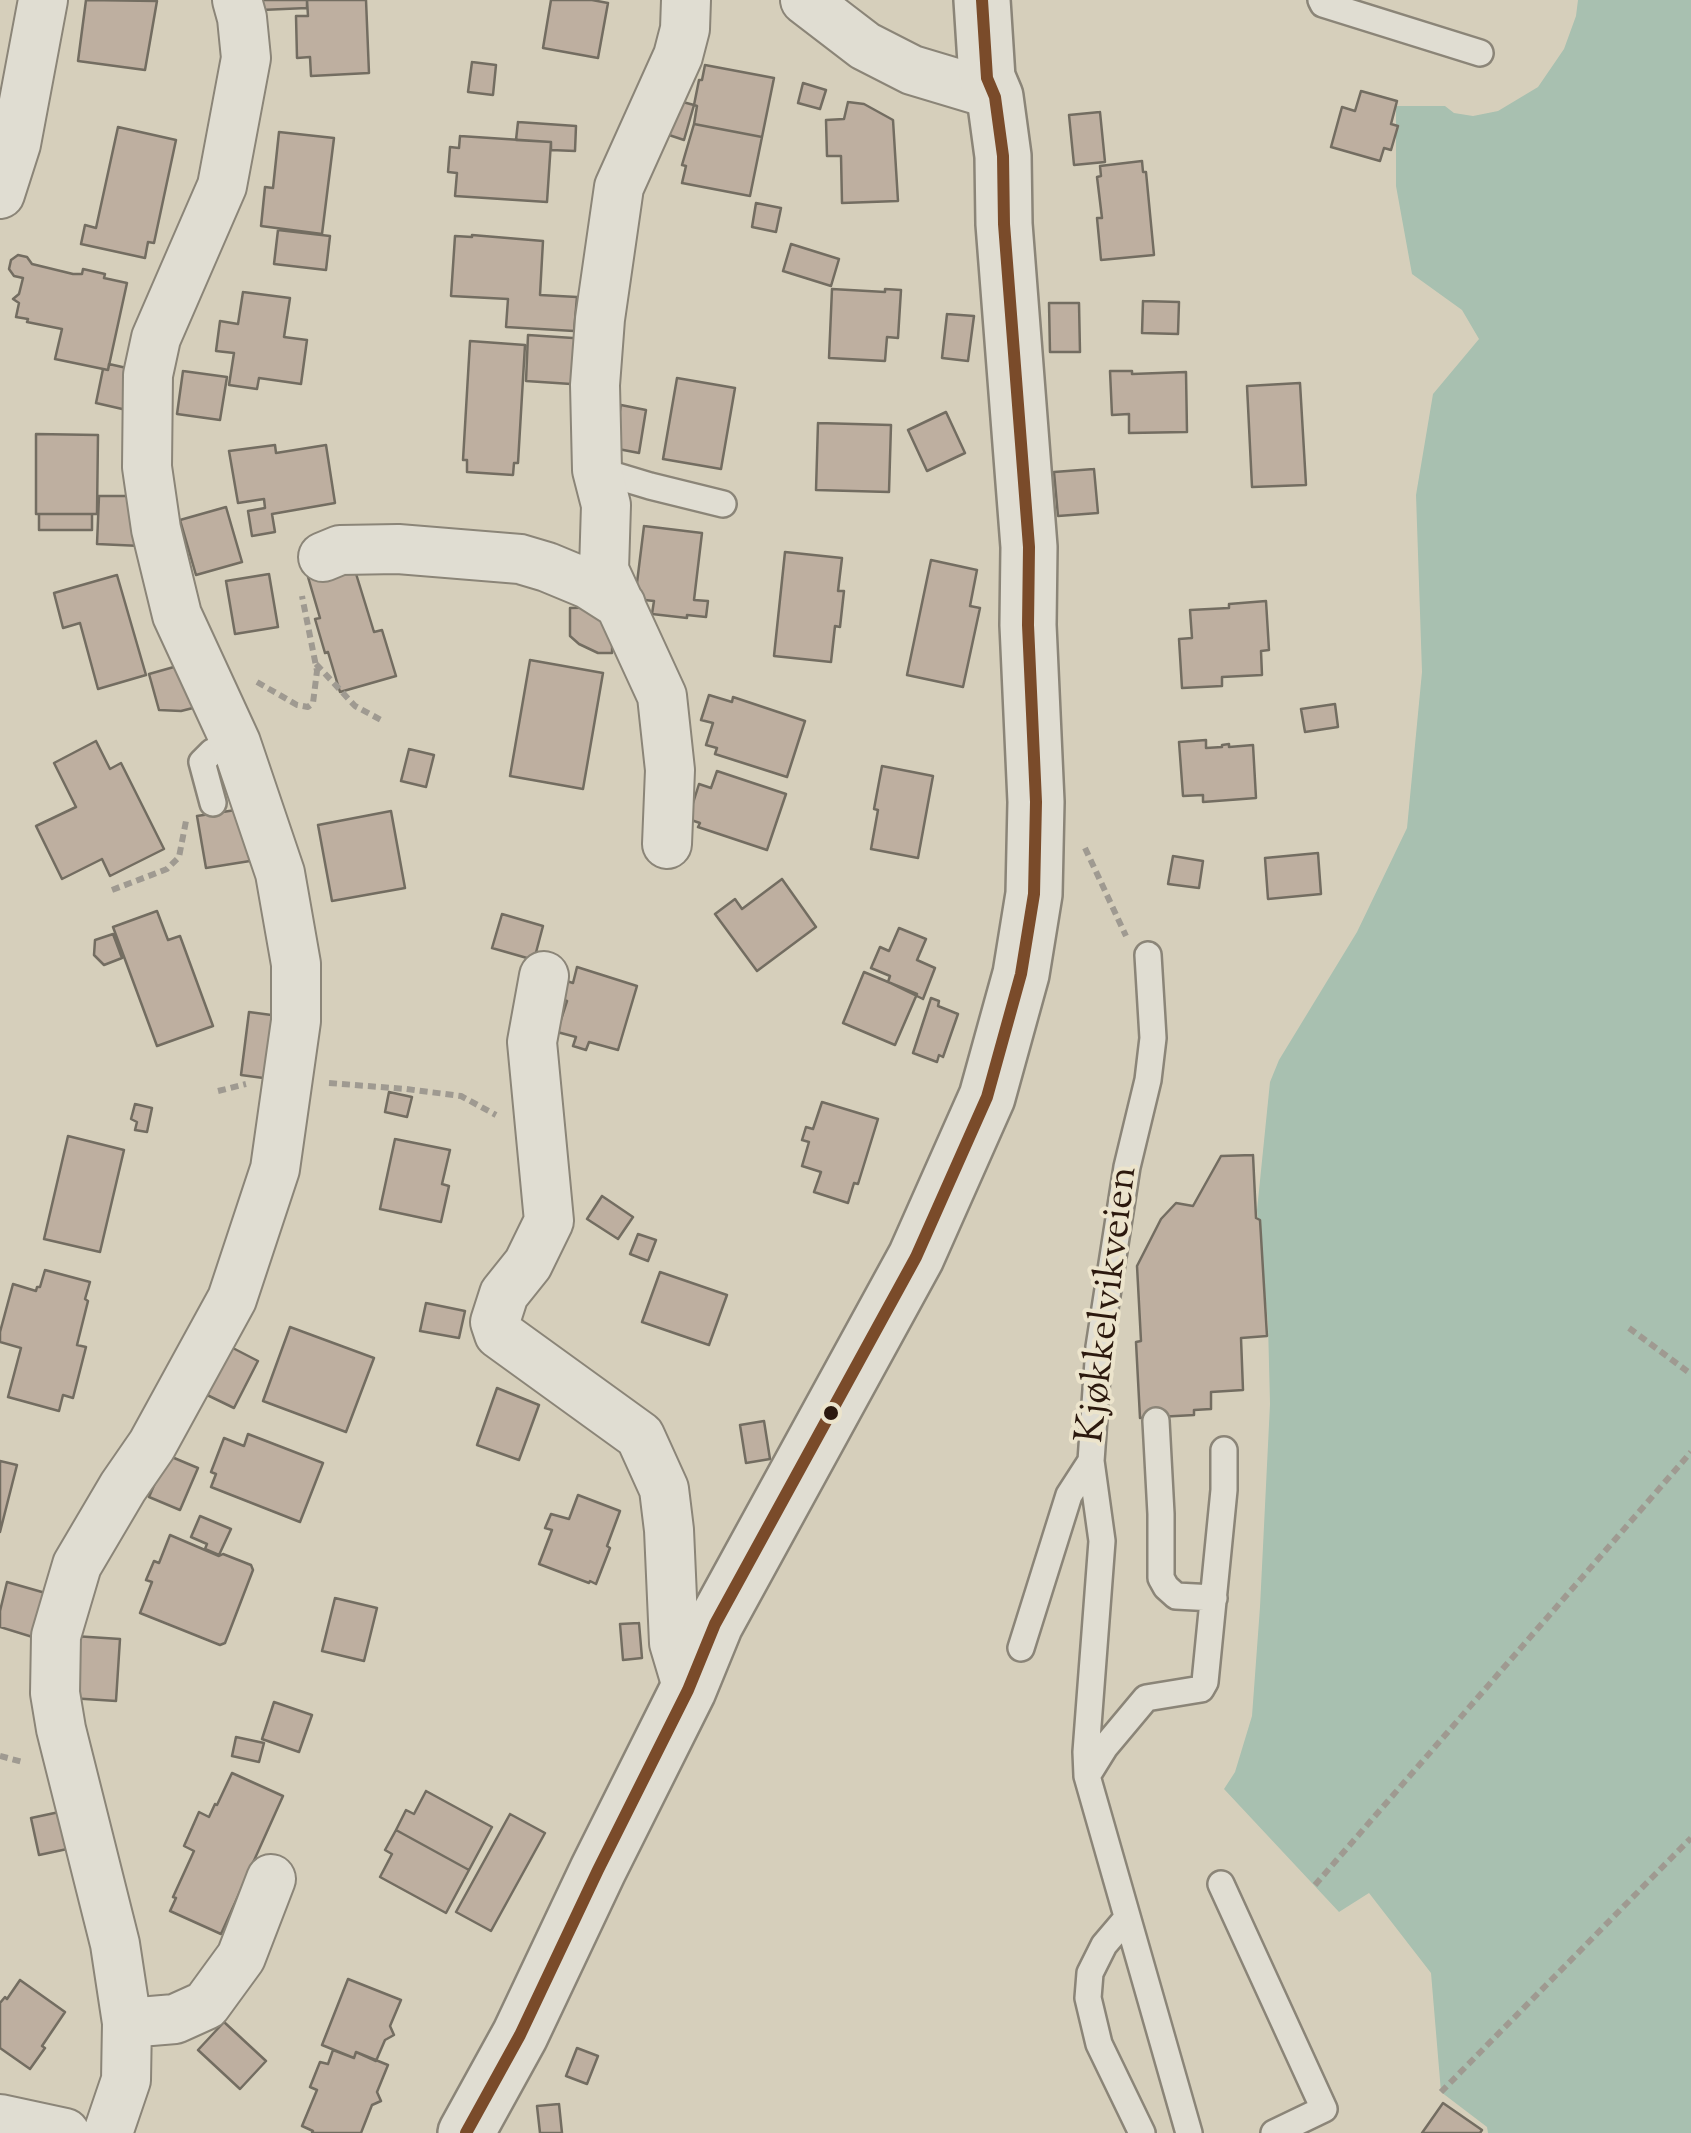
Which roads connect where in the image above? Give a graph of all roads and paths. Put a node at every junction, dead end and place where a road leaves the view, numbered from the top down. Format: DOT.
graph roads {
  1 [pos="43,0"];
  2 [pos="237,0"];
  3 [pos="686,0"];
  4 [pos="805,0"];
  5 [pos="982,0"];
  6 [pos="1321,0"];
  7 [pos="1480,53"];
  8 [pos="995,97"];
  9 [pos="0,194"];
  10 [pos="598,470"];
  11 [pos="723,504"];
  12 [pos="324,557"];
  13 [pos="621,606"];
  14 [pos="315,663"];
  15 [pos="316,680"];
  16 [pos="383,721"];
  17 [pos="219,753"];
  18 [pos="212,803"];
  19 [pos="667,844"];
  20 [pos="112,890"];
  21 [pos="1148,955"];
  22 [pos="544,976"];
  23 [pos="287,1084"];
  24 [pos="218,1090"];
  25 [pos="540,1139"];
  26 [pos="1629,1328"];
  27 [pos="1691,1374"];
  28 [pos="1156,1420"];
  29 [pos="1224,1450"];
  30 [pos="1691,1452"];
  31 [pos="1091,1461"];
  32 [pos="1214,1598"];
  33 [pos="1021,1648"];
  34 [pos="688,1690"];
  35 [pos="1086,1776"];
  36 [pos="1691,1838"];
  37 [pos="271,1878"];
  38 [pos="1222,1884"];
  39 [pos="1316,1885"];
  40 [pos="1127,1918"];
  41 [pos="126,2023"];
  42 [pos="1441,2092"];
  43 [pos="0,2119"];
  44 [pos="65,2133"];
  45 [pos="108,2133"];
  46 [pos="466,2133"];
  47 [pos="1142,2133"];
  48 [pos="1189,2133"];
  49 [pos="1274,2133"];
  1 -- 9 [label="street"];
  2 -- 17 [label="street"];
  3 -- 10 [label="street"];
  4 -- 8 [label="street"];
  5 -- 8 [label="street"];
  6 -- 7 [label="lane"];
  8 -- 34 [label="street"];
  10 -- 11 [label="lane"];
  10 -- 13 [label="street"];
  12 -- 13 [label="street"];
  12 -- 14 [label="path"];
  13 -- 19 [label="street"];
  14 -- 15 [label="path"];
  14 -- 16 [label="path"];
  17 -- 18 [label="lane"];
  17 -- 20 [label="path"];
  17 -- 23 [label="street"];
  21 -- 31 [label="lane, Kjøkkelvikveien"];
  22 -- 25 [label="street"];
  23 -- 24 [label="path"];
  23 -- 25 [label="path"];
  23 -- 41 [label="street"];
  25 -- 34 [label="street"];
  26 -- 27 [label="path"];
  28 -- 32 [label="lane"];
  29 -- 32 [label="lane"];
  30 -- 39 [label="path"];
  31 -- 33 [label="lane"];
  31 -- 35 [label="lane, Kjøkkelvikveien"];
  32 -- 35 [label="lane"];
  34 -- 46 [label="street"];
  35 -- 40 [label="lane, Kjøkkelvikveien"];
  36 -- 42 [label="path"];
  37 -- 41 [label="street"];
  38 -- 49 [label="lane"];
  40 -- 47 [label="lane"];
  40 -- 48 [label="lane, Kjøkkelvikveien"];
  41 -- 45 [label="street"];
  43 -- 44 [label="street"];
}
